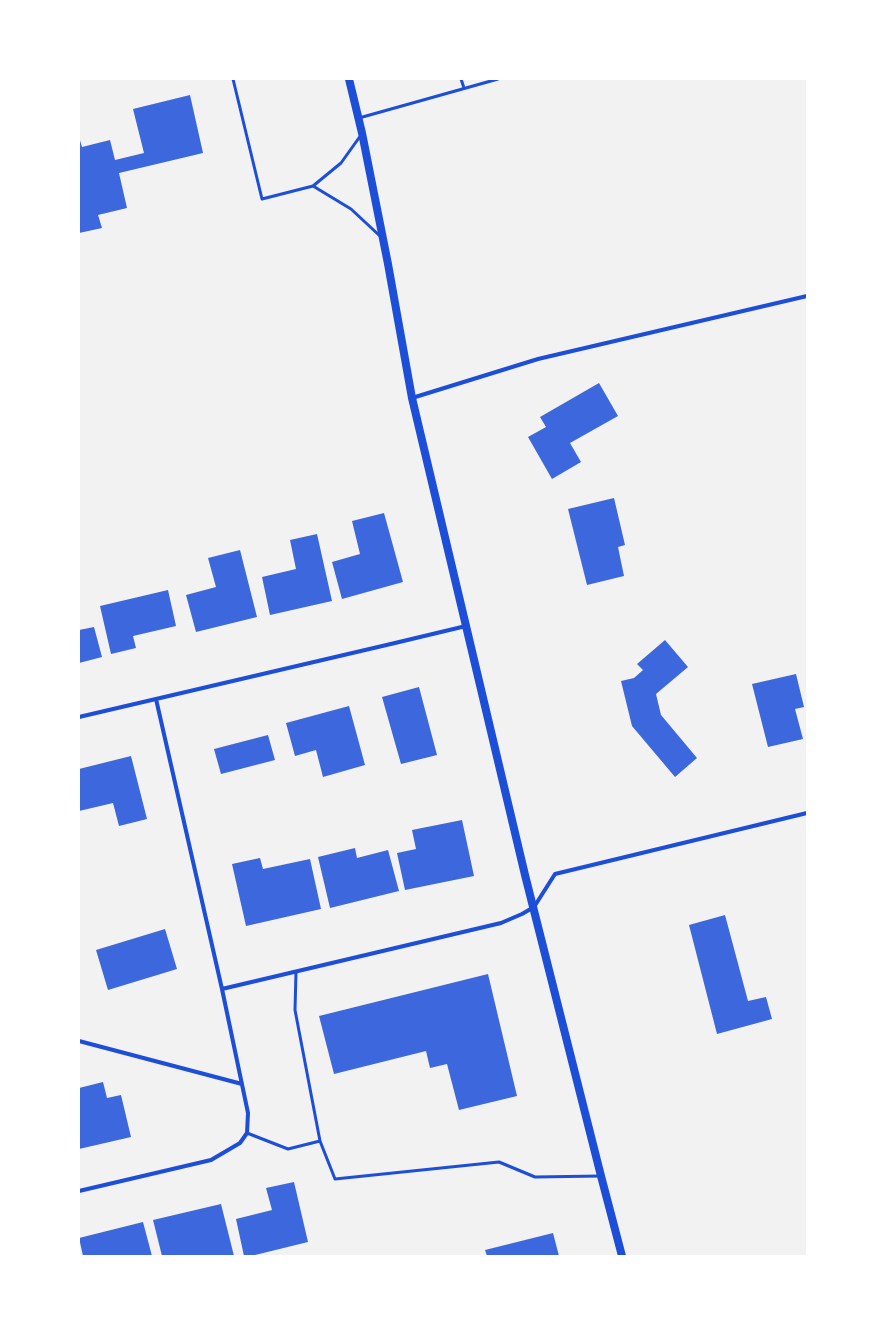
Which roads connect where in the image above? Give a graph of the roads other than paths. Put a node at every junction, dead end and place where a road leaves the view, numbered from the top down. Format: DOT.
graph roads {
  1 [pos="233,79"];
  2 [pos="349,79"];
  3 [pos="461,79"];
  4 [pos="498,79"];
  5 [pos="464,88"];
  6 [pos="358,118"];
  7 [pos="362,133"];
  8 [pos="313,186"];
  9 [pos="383,240"];
  10 [pos="807,296"];
  11 [pos="412,398"];
  12 [pos="467,625"];
  13 [pos="156,699"];
  14 [pos="79,717"];
  15 [pos="807,813"];
  16 [pos="534,907"];
  17 [pos="296,972"];
  18 [pos="222,989"];
  19 [pos="79,1042"];
  20 [pos="242,1084"];
  21 [pos="247,1133"];
  22 [pos="320,1141"];
  23 [pos="601,1176"];
  24 [pos="79,1191"];
  25 [pos="622,1256"];
  1 -- 8 [label="lane"];
  2 -- 6 [label="main road"];
  3 -- 5 [label="lane"];
  4 -- 5 [label="lane"];
  5 -- 6 [label="lane"];
  6 -- 7 [label="main road"];
  7 -- 8 [label="lane"];
  7 -- 9 [label="main road"];
  8 -- 9 [label="lane"];
  9 -- 11 [label="main road"];
  10 -- 11 [label="street"];
  11 -- 12 [label="main road"];
  12 -- 13 [label="street"];
  12 -- 16 [label="main road"];
  13 -- 14 [label="street"];
  13 -- 18 [label="street"];
  15 -- 16 [label="street"];
  16 -- 17 [label="street"];
  16 -- 23 [label="main road"];
  17 -- 18 [label="street"];
  17 -- 22 [label="lane"];
  18 -- 20 [label="street"];
  19 -- 20 [label="street"];
  20 -- 21 [label="street"];
  21 -- 22 [label="lane"];
  21 -- 24 [label="street"];
  22 -- 23 [label="lane"];
  23 -- 25 [label="main road"];
}
